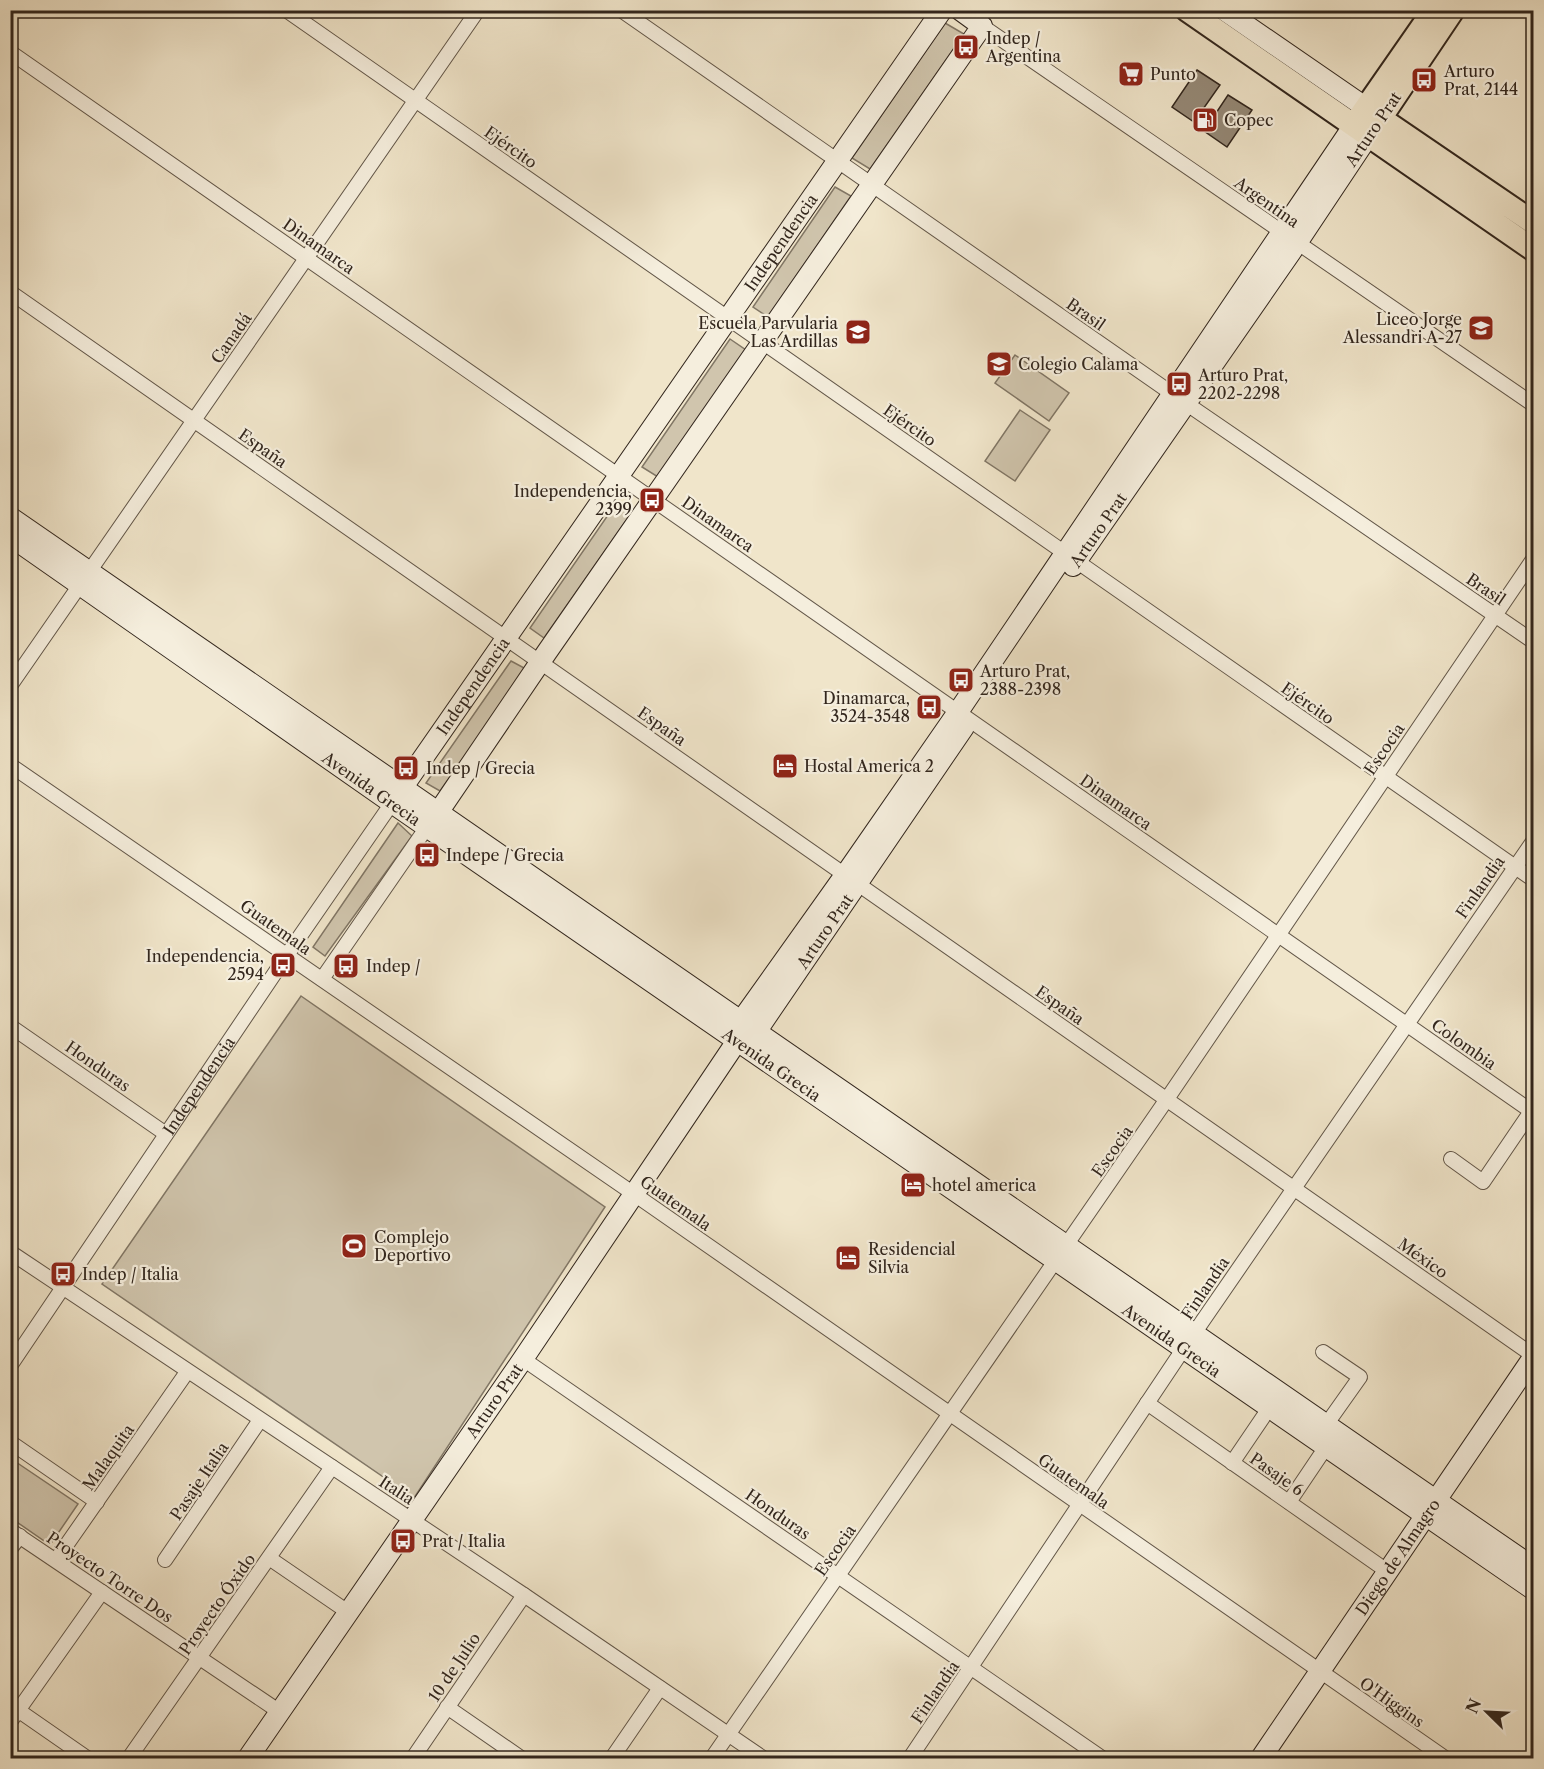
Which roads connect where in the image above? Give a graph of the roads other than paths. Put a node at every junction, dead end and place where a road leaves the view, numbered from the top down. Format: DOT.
graph roads {
  1 [pos="286,10"];
  2 [pos="478,10"];
  3 [pos="621,10"];
  4 [pos="942,10"];
  5 [pos="960,10"];
  6 [pos="1187,10"];
  7 [pos="1224,10"];
  8 [pos="1434,10"];
  9 [pos="1453,10"];
  10 [pos="982,26"];
  11 [pos="10,52"];
  12 [pos="416,101"];
  13 [pos="1367,122"];
  14 [pos="837,161"];
  15 [pos="872,185"];
  16 [pos="1533,223"];
  17 [pos="1289,237"];
  18 [pos="1533,250"];
  19 [pos="306,258"];
  20 [pos="10,292"];
  21 [pos="728,319"];
  22 [pos="762,343"];
  23 [pos="1179,399"];
  24 [pos="1533,405"];
  25 [pos="194,420"];
  26 [pos="619,476"];
  27 [pos="653,499"];
  28 [pos="10,517"];
  29 [pos="10,536"];
  30 [pos="1071,558"];
  31 [pos="1533,558"];
  32 [pos="84,578"];
  33 [pos="1495,615"];
  34 [pos="506,638"];
  35 [pos="1533,642"];
  36 [pos="540,662"];
  37 [pos="10,686"];
  38 [pos="963,716"];
  39 [pos="10,765"];
  40 [pos="1385,777"];
  41 [pos="398,795"];
  42 [pos="433,820"];
  43 [pos="1533,840"];
  44 [pos="1514,867"];
  45 [pos="852,879"];
  46 [pos="1533,880"];
  47 [pos="1278,935"];
  48 [pos="287,955"];
  49 [pos="322,979"];
  50 [pos="1406,1024"];
  51 [pos="10,1026"];
  52 [pos="748,1027"];
  53 [pos="737,1041"];
  54 [pos="1167,1099"];
  55 [pos="1533,1110"];
  56 [pos="166,1134"];
  57 [pos="1451,1159"];
  58 [pos="1294,1188"];
  59 [pos="634,1194"];
  60 [pos="10,1252"];
  61 [pos="1061,1253"];
  62 [pos="64,1288"];
  63 [pos="1189,1341"];
  64 [pos="1323,1352"];
  65 [pos="1533,1356"];
  66 [pos="523,1359"];
  67 [pos="10,1366"];
  68 [pos="187,1372"];
  69 [pos="1147,1403"];
  70 [pos="1270,1407"];
  71 [pos="950,1414"];
  72 [pos="260,1420"];
  73 [pos="1326,1425"];
  74 [pos="10,1442"];
  75 [pos="1326,1447"];
  76 [pos="1232,1463"];
  77 [pos="332,1467"];
  78 [pos="97,1502"];
  79 [pos="1289,1502"];
  80 [pos="1080,1505"];
  81 [pos="1430,1508"];
  82 [pos="411,1520"];
  83 [pos="15,1533"];
  84 [pos="10,1549"];
  85 [pos="269,1558"];
  86 [pos="56,1560"];
  87 [pos="165,1560"];
  88 [pos="1533,1568"];
  89 [pos="1387,1571"];
  90 [pos="837,1576"];
  91 [pos="1533,1590"];
  92 [pos="102,1592"];
  93 [pos="524,1595"];
  94 [pos="348,1612"];
  95 [pos="200,1658"];
  96 [pos="970,1668"];
  97 [pos="1319,1672"];
  98 [pos="660,1688"];
  99 [pos="447,1707"];
  100 [pos="13,1712"];
  101 [pos="280,1712"];
  102 [pos="728,1735"];
  103 [pos="87,1758"];
  104 [pos="129,1758"];
  105 [pos="248,1758"];
  106 [pos="413,1758"];
  107 [pos="521,1758"];
  108 [pos="612,1758"];
  109 [pos="712,1758"];
  110 [pos="763,1758"];
  111 [pos="910,1758"];
  112 [pos="1102,1758"];
  113 [pos="1261,1758"];
  114 [pos="1445,1758"];
  1 -- 12 [label="street, Ejército"];
  2 -- 12 [label="street, Canadá"];
  3 -- 14 [label="street, Brasil"];
  4 -- 14 [label="main road, Independencia"];
  5 -- 10 [label="main road"];
  6 -- 13 [label="main road"];
  7 -- 13 [label="main road"];
  8 -- 13 [label="main road, Arturo Prat"];
  9 -- 13 [label="main road, Arturo Prat"];
  10 -- 15 [label="main road"];
  10 -- 17 [label="street, Argentina"];
  11 -- 19 [label="street, Dinamarca"];
  12 -- 19 [label="street, Canadá"];
  12 -- 21 [label="street, Ejército"];
  13 -- 16 [label="main road"];
  13 -- 17 [label="main road, Arturo Prat"];
  13 -- 18 [label="main road"];
  14 -- 15 [label="street, Brasil"];
  14 -- 21 [label="main road, Independencia"];
  15 -- 22 [label="main road"];
  15 -- 23 [label="street, Brasil"];
  17 -- 23 [label="main road, Arturo Prat"];
  17 -- 24 [label="street, Argentina"];
  19 -- 25 [label="street, Canadá"];
  19 -- 26 [label="street, Dinamarca"];
  20 -- 25 [label="street, España"];
  21 -- 22 [label="street, Ejército"];
  21 -- 26 [label="main road, Independencia"];
  22 -- 27 [label="main road"];
  22 -- 30 [label="street, Ejército"];
  23 -- 30 [label="main road, Arturo Prat"];
  23 -- 33 [label="street, Brasil"];
  25 -- 32 [label="street, Canadá"];
  25 -- 34 [label="street, España"];
  26 -- 27 [label="street, Dinamarca"];
  26 -- 34 [label="main road, Independencia"];
  27 -- 36 [label="main road"];
  27 -- 38 [label="street, Dinamarca"];
  28 -- 32 [label="main road, Avenida Grecia"];
  29 -- 32 [label="main road, Avenida Grecia"];
  30 -- 38 [label="main road, Arturo Prat"];
  30 -- 40 [label="street, Ejército"];
  31 -- 33 [label="street, Escocia"];
  32 -- 37 [label="street, Canadá"];
  32 -- 41 [label="main road, Avenida Grecia"];
  33 -- 35 [label="street, Brasil"];
  33 -- 40 [label="street, Escocia"];
  34 -- 36 [label="street, España"];
  34 -- 41 [label="main road, Independencia"];
  36 -- 42 [label="main road"];
  36 -- 45 [label="street, España"];
  38 -- 45 [label="main road, Arturo Prat"];
  38 -- 47 [label="street, Dinamarca"];
  39 -- 48 [label="street, Guatemala"];
  40 -- 44 [label="street, Ejército"];
  40 -- 47 [label="street, Escocia"];
  41 -- 42 [label="main road, Avenida Grecia"];
  41 -- 48 [label="street, Independencia"];
  42 -- 49 [label="street"];
  42 -- 52 [label="main road, Avenida Grecia"];
  42 -- 53 [label="main road, Avenida Grecia"];
  43 -- 44 [label="street, Finlandia"];
  44 -- 46 [label="street, Ejército"];
  44 -- 50 [label="street, Finlandia"];
  45 -- 52 [label="main road, Arturo Prat"];
  45 -- 54 [label="street, España"];
  47 -- 50 [label="street, Dinamarca"];
  47 -- 54 [label="street, Escocia"];
  48 -- 49 [label="street, Guatemala"];
  48 -- 56 [label="street, Independencia"];
  49 -- 59 [label="street, Guatemala"];
  50 -- 55 [label="street, Colombia"];
  50 -- 58 [label="street, Finlandia"];
  51 -- 56 [label="street, Honduras"];
  52 -- 53 [label="main road"];
  52 -- 61 [label="main road, Avenida Grecia"];
  53 -- 59 [label="main road, Arturo Prat"];
  53 -- 61 [label="main road, Avenida Grecia"];
  54 -- 58 [label="street, España"];
  54 -- 61 [label="street, Escocia"];
  55 -- 57 [label="street"];
  56 -- 62 [label="street, Independencia"];
  58 -- 63 [label="street, Finlandia"];
  58 -- 65 [label="street, México"];
  59 -- 66 [label="main road, Arturo Prat"];
  59 -- 71 [label="street, Guatemala"];
  60 -- 62 [label="street, Italia"];
  61 -- 63 [label="main road, Avenida Grecia"];
  61 -- 71 [label="street, Escocia"];
  62 -- 67 [label="street, Independencia"];
  62 -- 68 [label="street, Italia"];
  63 -- 69 [label="street, Finlandia"];
  63 -- 70 [label="main road, Avenida Grecia"];
  63 -- 73 [label="main road, Avenida Grecia"];
  64 -- 73 [label="street"];
  65 -- 81 [label="main road, Diego de Almagro"];
  66 -- 82 [label="main road, Arturo Prat"];
  66 -- 90 [label="street, Honduras"];
  68 -- 72 [label="street, Italia"];
  68 -- 78 [label="street, Malaquita"];
  69 -- 76 [label="street, Pasaje 6"];
  69 -- 80 [label="street, Finlandia"];
  70 -- 75 [label="main road, Avenida Grecia"];
  70 -- 76 [label="street"];
  71 -- 80 [label="street, Guatemala"];
  71 -- 90 [label="street, Escocia"];
  72 -- 77 [label="street, Italia"];
  72 -- 87 [label="street, Pasaje Italia"];
  73 -- 81 [label="main road, Avenida Grecia"];
  74 -- 78 [label="street"];
  75 -- 79 [label="street"];
  75 -- 81 [label="main road, Avenida Grecia"];
  76 -- 79 [label="street, Pasaje 6"];
  77 -- 82 [label="street, Italia"];
  77 -- 85 [label="street, Proyecto Óxido"];
  78 -- 86 [label="street, Malaquita"];
  79 -- 89 [label="street, Pasaje 6"];
  80 -- 96 [label="street, Finlandia"];
  80 -- 97 [label="street, Guatemala"];
  81 -- 88 [label="main road, Avenida Grecia"];
  81 -- 89 [label="main road, Diego de Almagro"];
  81 -- 91 [label="main road, Avenida Grecia"];
  82 -- 93 [label="street, Italia"];
  82 -- 94 [label="main road, Arturo Prat"];
  83 -- 84 [label="street"];
  83 -- 86 [label="street, Proyecto Torre Dos"];
  85 -- 94 [label="street"];
  85 -- 95 [label="street, Proyecto Óxido"];
  86 -- 92 [label="street, Proyecto Torre Dos"];
  89 -- 97 [label="main road, Diego de Almagro"];
  90 -- 96 [label="street, Honduras"];
  90 -- 102 [label="street, Escocia"];
  92 -- 95 [label="street, Proyecto Torre Dos"];
  92 -- 100 [label="street"];
  93 -- 98 [label="street, Italia"];
  93 -- 99 [label="street, 10 de Julio"];
  94 -- 101 [label="main road, Arturo Prat"];
  95 -- 101 [label="street, Proyecto Torre Dos"];
  95 -- 104 [label="street, Proyecto Óxido"];
  96 -- 111 [label="street, Finlandia"];
  96 -- 112 [label="street, Honduras"];
  97 -- 113 [label="main road, Diego de Almagro"];
  97 -- 114 [label="street, O'Higgins"];
  98 -- 102 [label="street, Italia"];
  98 -- 108 [label="street"];
  99 -- 106 [label="street, 10 de Julio"];
  99 -- 107 [label="street"];
  100 -- 103 [label="street"];
  101 -- 105 [label="main road, Arturo Prat"];
  102 -- 109 [label="street, Escocia"];
  102 -- 110 [label="street, Italia"];
}
